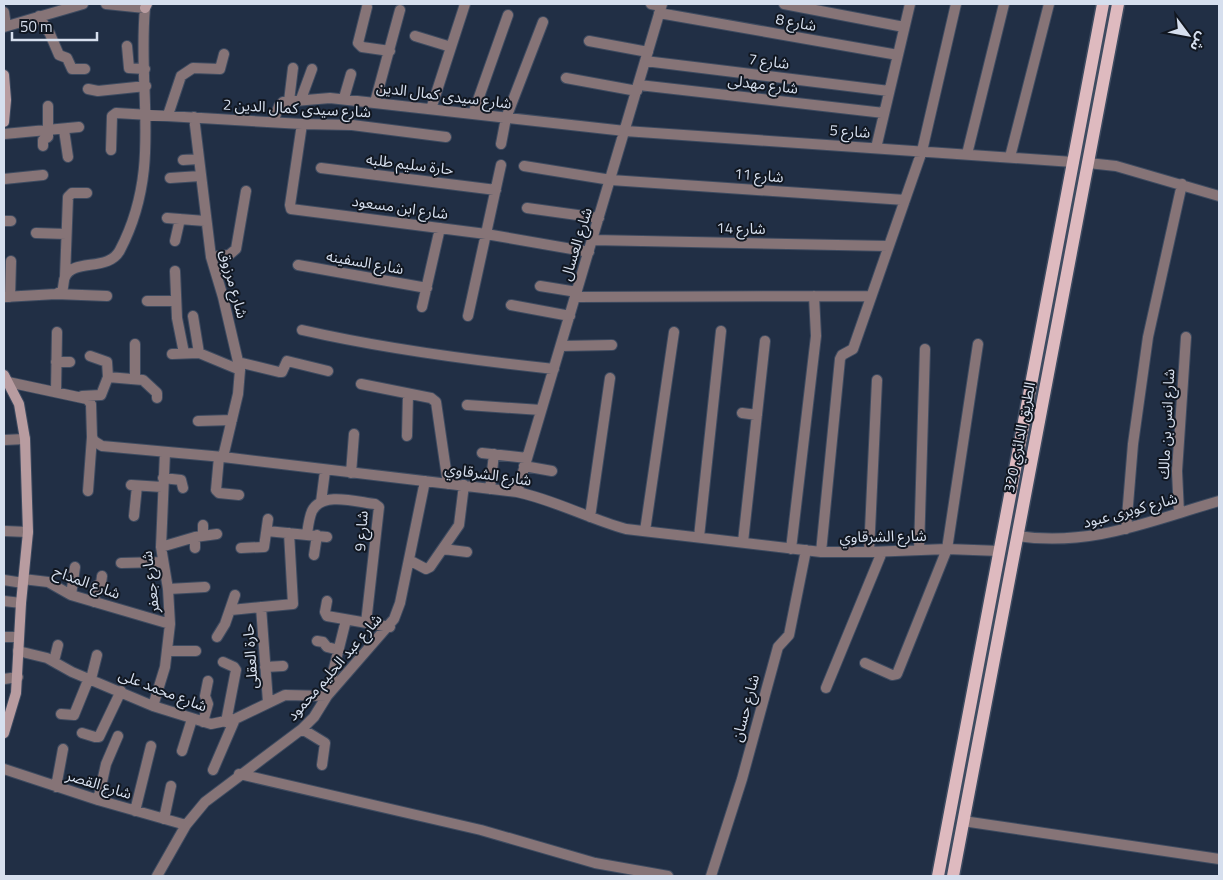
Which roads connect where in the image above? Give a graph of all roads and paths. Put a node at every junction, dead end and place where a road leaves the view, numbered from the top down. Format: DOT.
graph roads {
  1 [pos="83,4"];
  2 [pos="109,4"];
  3 [pos="465,4"];
  4 [pos="784,4"];
  5 [pos="910,4"];
  6 [pos="956,4"];
  7 [pos="1004,4"];
  8 [pos="1049,4"];
  9 [pos="1102,4"];
  10 [pos="1118,4"];
  11 [pos="146,6"];
  12 [pos="367,6"];
  13 [pos="57,7"];
  14 [pos="658,7"];
  15 [pos="400,10"];
  16 [pos="4,12"];
  17 [pos="39,16"];
  18 [pos="508,16"];
  19 [pos="543,22"];
  20 [pos="5,26"];
  21 [pos="904,27"];
  22 [pos="415,36"];
  23 [pos="589,41"];
  24 [pos="127,46"];
  25 [pos="451,47"];
  26 [pos="390,51"];
  27 [pos="224,54"];
  28 [pos="898,55"];
  29 [pos="647,57"];
  30 [pos="293,68"];
  31 [pos="85,69"];
  32 [pos="145,69"];
  33 [pos="312,69"];
  34 [pos="351,74"];
  35 [pos="566,78"];
  36 [pos="4,80"];
  37 [pos="146,86"];
  38 [pos="638,88"];
  39 [pos="88,89"];
  40 [pos="889,90"];
  41 [pos="344,98"];
  42 [pos="302,99"];
  43 [pos="289,101"];
  44 [pos="375,102"];
  45 [pos="48,106"];
  46 [pos="431,109"];
  47 [pos="146,113"];
  48 [pos="884,113"];
  49 [pos="473,114"];
  50 [pos="168,115"];
  51 [pos="194,117"];
  52 [pos="506,118"];
  53 [pos="4,119"];
  54 [pos="273,122"];
  55 [pos="302,124"];
  56 [pos="79,126"];
  57 [pos="47,128"];
  58 [pos="64,130"];
  59 [pos="625,131"];
  60 [pos="4,134"];
  61 [pos="446,137"];
  62 [pos="501,144"];
  63 [pos="43,146"];
  64 [pos="876,148"];
  65 [pos="111,150"];
  66 [pos="922,151"];
  67 [pos="967,154"];
  68 [pos="68,157"];
  69 [pos="1010,157"];
  70 [pos="198,159"];
  71 [pos="183,160"];
  72 [pos="1073,162"];
  73 [pos="1088,163"];
  74 [pos="501,165"];
  75 [pos="524,166"];
  76 [pos="321,168"];
  77 [pos="43,175"];
  78 [pos="200,176"];
  79 [pos="170,178"];
  80 [pos="4,179"];
  81 [pos="610,180"];
  82 [pos="1182,184"];
  83 [pos="496,190"];
  84 [pos="246,191"];
  85 [pos="87,192"];
  86 [pos="1219,196"];
  87 [pos="905,200"];
  88 [pos="526,208"];
  89 [pos="167,218"];
  90 [pos="599,218"];
  91 [pos="180,219"];
  92 [pos="205,221"];
  93 [pos="440,228"];
  94 [pos="36,233"];
  95 [pos="66,234"];
  96 [pos="486,234"];
  97 [pos="593,240"];
  98 [pos="174,241"];
  99 [pos="888,246"];
  100 [pos="589,252"];
  101 [pos="211,257"];
  102 [pos="11,261"];
  103 [pos="298,265"];
  104 [pos="175,271"];
  105 [pos="65,276"];
  106 [pos="540,286"];
  107 [pos="427,288"];
  108 [pos="56,294"];
  109 [pos="576,295"];
  110 [pos="107,296"];
  111 [pos="814,296"];
  112 [pos="871,296"];
  113 [pos="7,297"];
  114 [pos="147,301"];
  115 [pos="175,301"];
  116 [pos="511,305"];
  117 [pos="422,308"];
  118 [pos="193,316"];
  119 [pos="468,316"];
  120 [pos="570,316"];
  121 [pos="302,330"];
  122 [pos="721,331"];
  123 [pos="57,332"];
  124 [pos="674,332"];
  125 [pos="1186,337"];
  126 [pos="765,341"];
  127 [pos="135,344"];
  128 [pos="612,344"];
  129 [pos="978,344"];
  130 [pos="561,346"];
  131 [pos="926,349"];
  132 [pos="184,353"];
  133 [pos="199,353"];
  134 [pos="172,354"];
  135 [pos="90,356"];
  136 [pos="56,362"];
  137 [pos="70,362"];
  138 [pos="239,366"];
  139 [pos="554,369"];
  140 [pos="328,371"];
  141 [pos="108,377"];
  142 [pos="6,378"];
  143 [pos="135,378"];
  144 [pos="610,378"];
  145 [pos="877,380"];
  146 [pos="361,384"];
  147 [pos="56,392"];
  148 [pos="408,394"];
  149 [pos="82,396"];
  150 [pos="157,398"];
  151 [pos="467,405"];
  152 [pos="541,410"];
  153 [pos="742,413"];
  154 [pos="758,415"];
  155 [pos="232,420"];
  156 [pos="198,421"];
  157 [pos="354,434"];
  158 [pos="92,436"];
  159 [pos="407,436"];
  160 [pos="24,439"];
  161 [pos="4,440"];
  162 [pos="165,452"];
  163 [pos="482,453"];
  164 [pos="494,454"];
  165 [pos="221,457"];
  166 [pos="526,462"];
  167 [pos="325,471"];
  168 [pos="552,471"];
  169 [pos="350,474"];
  170 [pos="425,481"];
  171 [pos="163,482"];
  172 [pos="448,484"];
  173 [pos="464,486"];
  174 [pos="184,488"];
  175 [pos="490,489"];
  176 [pos="88,491"];
  177 [pos="517,492"];
  178 [pos="239,495"];
  179 [pos="322,502"];
  180 [pos="1219,502"];
  181 [pos="1179,513"];
  182 [pos="134,516"];
  183 [pos="590,517"];
  184 [pos="268,519"];
  185 [pos="203,525"];
  186 [pos="1126,529"];
  187 [pos="4,531"];
  188 [pos="267,531"];
  189 [pos="645,531"];
  190 [pos="28,532"];
  191 [pos="289,533"];
  192 [pos="217,534"];
  193 [pos="317,535"];
  194 [pos="1017,536"];
  195 [pos="699,537"];
  196 [pos="198,540"];
  197 [pos="743,542"];
  198 [pos="161,547"];
  199 [pos="241,548"];
  200 [pos="443,549"];
  201 [pos="791,549"];
  202 [pos="947,549"];
  203 [pos="806,550"];
  204 [pos="919,550"];
  205 [pos="1000,551"];
  206 [pos="468,552"];
  207 [pos="821,552"];
  208 [pos="869,552"];
  209 [pos="882,552"];
  210 [pos="314,555"];
  211 [pos="409,560"];
  212 [pos="163,562"];
  213 [pos="121,564"];
  214 [pos="75,567"];
  215 [pos="102,576"];
  216 [pos="4,580"];
  217 [pos="23,581"];
  218 [pos="205,587"];
  219 [pos="168,589"];
  220 [pos="71,595"];
  221 [pos="235,595"];
  222 [pos="4,601"];
  223 [pos="327,601"];
  224 [pos="94,602"];
  225 [pos="21,603"];
  226 [pos="261,607"];
  227 [pos="231,610"];
  228 [pos="346,620"];
  229 [pos="366,623"];
  230 [pos="170,624"];
  231 [pos="390,627"];
  232 [pos="4,637"];
  233 [pos="19,637"];
  234 [pos="217,637"];
  235 [pos="317,641"];
  236 [pos="58,645"];
  237 [pos="339,650"];
  238 [pos="18,651"];
  239 [pos="168,651"];
  240 [pos="196,651"];
  241 [pos="97,655"];
  242 [pos="54,661"];
  243 [pos="223,662"];
  244 [pos="865,663"];
  245 [pos="284,666"];
  246 [pos="266,667"];
  247 [pos="18,677"];
  248 [pos="4,678"];
  249 [pos="90,678"];
  250 [pos="208,681"];
  251 [pos="826,688"];
  252 [pos="121,691"];
  253 [pos="973,692"];
  254 [pos="986,694"];
  255 [pos="327,696"];
  256 [pos="268,702"];
  257 [pos="153,706"];
  258 [pos="61,714"];
  259 [pos="192,719"];
  260 [pos="231,721"];
  261 [pos="203,722"];
  262 [pos="302,729"];
  263 [pos="4,733"];
  264 [pos="82,733"];
  265 [pos="118,736"];
  266 [pos="151,746"];
  267 [pos="63,749"];
  268 [pos="182,751"];
  269 [pos="322,765"];
  270 [pos="4,769"];
  271 [pos="213,770"];
  272 [pos="239,774"];
  273 [pos="171,786"];
  274 [pos="56,787"];
  275 [pos="98,800"];
  276 [pos="135,810"];
  277 [pos="164,819"];
  278 [pos="963,821"];
  279 [pos="186,825"];
  280 [pos="1219,859"];
  281 [pos="158,876"];
  282 [pos="668,876"];
  283 [pos="711,876"];
  284 [pos="938,876"];
  285 [pos="953,876"];
  1 -- 13 [label="street"];
  2 -- 11 [label="street"];
  3 -- 25 [label="street"];
  4 -- 21 [label="street"];
  5 -- 21 [label="street"];
  6 -- 66 [label="street"];
  7 -- 67 [label="street"];
  8 -- 69 [label="street"];
  9 -- 72 [label="main road, الطريق الدائري 320"];
  10 -- 73 [label="main road, الطريق الدائري 320"];
  11 -- 32 [label="street"];
  12 -- 26 [label="street"];
  13 -- 17 [label="street"];
  14 -- 28 [label="street, شارع 8"];
  14 -- 29 [label="street, شارع العسال"];
  15 -- 26 [label="street"];
  16 -- 20 [label="street"];
  17 -- 20 [label="street"];
  17 -- 31 [label="street"];
  18 -- 49 [label="street"];
  19 -- 52 [label="street"];
  21 -- 28 [label="street"];
  22 -- 25 [label="street"];
  23 -- 29 [label="street, شارع 7"];
  24 -- 32 [label="street"];
  25 -- 46 [label="street"];
  26 -- 44 [label="street"];
  27 -- 50 [label="street"];
  28 -- 40 [label="street"];
  29 -- 38 [label="street, شارع العسال"];
  29 -- 40 [label="street, شارع 7"];
  30 -- 43 [label="street"];
  32 -- 37 [label="street"];
  33 -- 42 [label="street"];
  34 -- 41 [label="street"];
  35 -- 38 [label="street, شارع مهدلى"];
  36 -- 53 [label="street"];
  37 -- 39 [label="street"];
  37 -- 47 [label="street"];
  38 -- 48 [label="street, شارع مهدلى"];
  38 -- 59 [label="street, شارع العسال"];
  40 -- 48 [label="street"];
  41 -- 42 [label="street, شارع سيدى كمال الدين"];
  41 -- 44 [label="street, شارع سيدى كمال الدين"];
  42 -- 43 [label="street, شارع سيدى كمال الدين"];
  43 -- 54 [label="street"];
  44 -- 46 [label="street, شارع سيدى كمال الدين"];
  45 -- 57 [label="street"];
  46 -- 49 [label="street, شارع سيدى كمال الدين"];
  47 -- 50 [label="street, شارع سيدى كمال الدين 2"];
  47 -- 65 [label="street, شارع سيدى كمال الدين 2"];
  47 -- 105 [label="street"];
  48 -- 64 [label="street"];
  49 -- 52 [label="street, شارع سيدى كمال الدين"];
  50 -- 51 [label="street, شارع سيدى كمال الدين 2"];
  51 -- 54 [label="street, شارع سيدى كمال الدين 2"];
  51 -- 70 [label="street, شارع مرزوق"];
  52 -- 59 [label="street, شارع سيدى كمال الدين"];
  52 -- 62 [label="street"];
  54 -- 55 [label="street, شارع سيدى كمال الدين 2"];
  55 -- 61 [label="street, شارع سيدى كمال الدين 2"];
  55 -- 93 [label="street, شارع ابن مسعود"];
  56 -- 58 [label="street"];
  57 -- 58 [label="street"];
  57 -- 60 [label="street"];
  57 -- 63 [label="street"];
  58 -- 68 [label="street"];
  59 -- 64 [label="street, شارع 5"];
  59 -- 81 [label="street, شارع العسال"];
  64 -- 66 [label="street, شارع 5"];
  66 -- 67 [label="street, شارع 5"];
  66 -- 87 [label="street"];
  67 -- 69 [label="street, شارع 5"];
  69 -- 72 [label="street, شارع 5"];
  70 -- 71 [label="street"];
  70 -- 78 [label="street, شارع مرزوق"];
  72 -- 205 [label="main road, الطريق الدائري 320"];
  73 -- 82 [label="street"];
  73 -- 194 [label="main road, الطريق الدائري 320"];
  74 -- 83 [label="street"];
  75 -- 81 [label="street, شارع 11"];
  76 -- 83 [label="street, حارة سليم طلبه"];
  77 -- 80 [label="street"];
  78 -- 79 [label="street"];
  78 -- 92 [label="street, شارع مرزوق"];
  81 -- 87 [label="street, شارع 11"];
  81 -- 90 [label="street, شارع العسال"];
  82 -- 86 [label="street"];
  82 -- 186 [label="street"];
  83 -- 96 [label="street"];
  84 -- 101 [label="street"];
  85 -- 95 [label="street"];
  87 -- 99 [label="street"];
  88 -- 90 [label="street"];
  89 -- 91 [label="street"];
  90 -- 97 [label="street, شارع العسال"];
  91 -- 92 [label="street"];
  91 -- 98 [label="street"];
  92 -- 101 [label="street, شارع مرزوق"];
  93 -- 96 [label="street, شارع ابن مسعود"];
  93 -- 107 [label="street"];
  94 -- 95 [label="street"];
  95 -- 105 [label="street"];
  96 -- 100 [label="street, شارع ابن مسعود"];
  96 -- 119 [label="street"];
  97 -- 99 [label="street, شارع 14"];
  97 -- 100 [label="street, شارع العسال"];
  99 -- 112 [label="street"];
  100 -- 109 [label="street, شارع العسال"];
  101 -- 138 [label="street, شارع مرزوق"];
  102 -- 113 [label="street"];
  103 -- 107 [label="street, شارع السفينه"];
  104 -- 115 [label="street"];
  105 -- 108 [label="street"];
  106 -- 109 [label="street"];
  107 -- 117 [label="street"];
  108 -- 110 [label="street"];
  108 -- 113 [label="street"];
  109 -- 111 [label="street"];
  109 -- 120 [label="street, شارع العسال"];
  111 -- 112 [label="street"];
  111 -- 201 [label="street"];
  112 -- 207 [label="street"];
  114 -- 115 [label="street"];
  115 -- 132 [label="street"];
  116 -- 120 [label="street"];
  118 -- 133 [label="street"];
  120 -- 130 [label="street, شارع العسال"];
  121 -- 139 [label="street"];
  122 -- 195 [label="street"];
  123 -- 136 [label="street"];
  124 -- 189 [label="street"];
  125 -- 181 [label="street, شارع انس بن مالك"];
  126 -- 154 [label="street"];
  127 -- 143 [label="street"];
  128 -- 130 [label="street"];
  129 -- 202 [label="street"];
  130 -- 139 [label="street, شارع العسال"];
  131 -- 204 [label="street"];
  132 -- 133 [label="street"];
  132 -- 134 [label="street"];
  133 -- 138 [label="street"];
  135 -- 141 [label="street"];
  136 -- 137 [label="street"];
  136 -- 147 [label="street"];
  138 -- 140 [label="street"];
  138 -- 155 [label="street, شارع مرزوق"];
  139 -- 152 [label="street, شارع العسال"];
  141 -- 143 [label="street"];
  141 -- 149 [label="street"];
  142 -- 147 [label="street"];
  142 -- 160 [label="street"];
  143 -- 150 [label="street"];
  144 -- 183 [label="street"];
  145 -- 208 [label="street"];
  146 -- 148 [label="street"];
  147 -- 149 [label="street"];
  148 -- 159 [label="street"];
  148 -- 172 [label="street"];
  149 -- 158 [label="street"];
  151 -- 152 [label="street"];
  152 -- 166 [label="street, شارع العسال"];
  153 -- 154 [label="street"];
  154 -- 197 [label="street"];
  155 -- 156 [label="street"];
  155 -- 165 [label="street, شارع مرزوق"];
  157 -- 169 [label="street"];
  158 -- 162 [label="street, شارع الشرقاوي"];
  158 -- 176 [label="street"];
  160 -- 161 [label="street"];
  160 -- 190 [label="street"];
  162 -- 165 [label="street, شارع الشرقاوي"];
  162 -- 171 [label="street, شارع جعفر"];
  163 -- 164 [label="street"];
  164 -- 166 [label="street"];
  164 -- 175 [label="street"];
  165 -- 167 [label="street, شارع الشرقاوي"];
  165 -- 178 [label="street, شارع مرزوق"];
  166 -- 168 [label="street"];
  166 -- 177 [label="street, شارع العسال"];
  167 -- 169 [label="street, شارع الشرقاوي"];
  167 -- 179 [label="street"];
  169 -- 170 [label="street, شارع الشرقاوي"];
  170 -- 172 [label="street, شارع الشرقاوي"];
  170 -- 211 [label="street, شارع عبد الحليم محمود"];
  171 -- 174 [label="street"];
  171 -- 182 [label="street"];
  171 -- 198 [label="street, شارع جعفر"];
  172 -- 173 [label="street, شارع الشرقاوي"];
  173 -- 175 [label="street, شارع الشرقاوي"];
  173 -- 200 [label="street"];
  175 -- 177 [label="street, شارع الشرقاوي"];
  177 -- 183 [label="street, شارع الشرقاوي"];
  179 -- 193 [label="street"];
  179 -- 229 [label="street, شارع 9"];
  180 -- 181 [label="street, شارع كوبرى عبود"];
  181 -- 186 [label="street, شارع كوبرى عبود"];
  183 -- 189 [label="street, شارع الشرقاوي"];
  184 -- 188 [label="street"];
  185 -- 196 [label="street"];
  186 -- 194 [label="street, شارع كوبرى عبود"];
  187 -- 190 [label="street"];
  188 -- 191 [label="street"];
  188 -- 199 [label="street"];
  189 -- 195 [label="street, شارع الشرقاوي"];
  190 -- 217 [label="street"];
  191 -- 193 [label="street"];
  191 -- 226 [label="street"];
  192 -- 196 [label="street"];
  193 -- 210 [label="street"];
  194 -- 254 [label="main road, الطريق الدائري 320"];
  195 -- 197 [label="street, شارع الشرقاوي"];
  196 -- 198 [label="street"];
  197 -- 201 [label="street, شارع الشرقاوي"];
  198 -- 212 [label="street, شارع جعفر"];
  200 -- 206 [label="street"];
  200 -- 211 [label="street"];
  201 -- 203 [label="street, شارع الشرقاوي"];
  202 -- 204 [label="street, شارع الشرقاوي"];
  202 -- 205 [label="street, شارع الشرقاوي"];
  202 -- 244 [label="street"];
  203 -- 207 [label="street, شارع الشرقاوي"];
  203 -- 283 [label="street, شارع حسان"];
  204 -- 209 [label="street, شارع الشرقاوي"];
  205 -- 253 [label="main road, الطريق الدائري 320"];
  207 -- 208 [label="street, شارع الشرقاوي"];
  208 -- 209 [label="street, شارع الشرقاوي"];
  209 -- 251 [label="street"];
  211 -- 231 [label="street, شارع عبد الحليم محمود"];
  212 -- 213 [label="street"];
  212 -- 219 [label="street, شارع جعفر"];
  214 -- 220 [label="street"];
  215 -- 224 [label="street"];
  216 -- 217 [label="street, شارع المداح"];
  217 -- 220 [label="street, شارع المداح"];
  217 -- 225 [label="street"];
  218 -- 219 [label="street"];
  219 -- 230 [label="street, شارع جعفر"];
  220 -- 224 [label="street, شارع المداح"];
  221 -- 227 [label="street"];
  222 -- 225 [label="street"];
  223 -- 228 [label="street"];
  224 -- 230 [label="street, شارع المداح"];
  225 -- 233 [label="street"];
  226 -- 227 [label="street"];
  226 -- 246 [label="street, حارة العقلى"];
  227 -- 234 [label="street"];
  228 -- 229 [label="street"];
  228 -- 237 [label="street"];
  229 -- 231 [label="street"];
  230 -- 239 [label="street, شارع جعفر"];
  231 -- 255 [label="street, شارع عبد الحليم محمود"];
  232 -- 233 [label="street"];
  233 -- 238 [label="street"];
  235 -- 237 [label="street"];
  236 -- 242 [label="street"];
  237 -- 255 [label="street"];
  238 -- 242 [label="street, شارع محمد على"];
  238 -- 247 [label="street"];
  239 -- 240 [label="street"];
  239 -- 257 [label="street, شارع جعفر"];
  241 -- 249 [label="street"];
  242 -- 249 [label="street, شارع محمد على"];
  243 -- 260 [label="street"];
  245 -- 246 [label="street"];
  246 -- 256 [label="street, حارة العقلى"];
  247 -- 248 [label="street"];
  247 -- 263 [label="street"];
  249 -- 252 [label="street, شارع محمد على"];
  249 -- 258 [label="street"];
  250 -- 261 [label="street"];
  252 -- 257 [label="street, شارع محمد على"];
  252 -- 264 [label="street"];
  253 -- 254 [label="main road"];
  253 -- 284 [label="main road, الطريق الدائري 320"];
  254 -- 278 [label="main road, الطريق الدائري 320"];
  255 -- 256 [label="street, شارع محمد على"];
  255 -- 262 [label="street, شارع عبد الحليم محمود"];
  256 -- 260 [label="street, شارع محمد على"];
  257 -- 259 [label="street, شارع محمد على"];
  259 -- 261 [label="street, شارع محمد على"];
  259 -- 268 [label="street"];
  260 -- 261 [label="street, شارع محمد على"];
  260 -- 271 [label="street"];
  262 -- 269 [label="street"];
  262 -- 272 [label="street, شارع عبد الحليم محمود"];
  265 -- 275 [label="street"];
  266 -- 276 [label="street"];
  267 -- 274 [label="street"];
  270 -- 274 [label="street, شارع القصر"];
  272 -- 279 [label="street, شارع عبد الحليم محمود"];
  272 -- 282 [label="street"];
  273 -- 277 [label="street"];
  274 -- 275 [label="street, شارع القصر"];
  275 -- 276 [label="street, شارع القصر"];
  276 -- 277 [label="street, شارع القصر"];
  277 -- 279 [label="street, شارع القصر"];
  278 -- 280 [label="street"];
  278 -- 285 [label="main road, الطريق الدائري 320"];
  279 -- 281 [label="street, شارع عبد الحليم محمود"];
}
